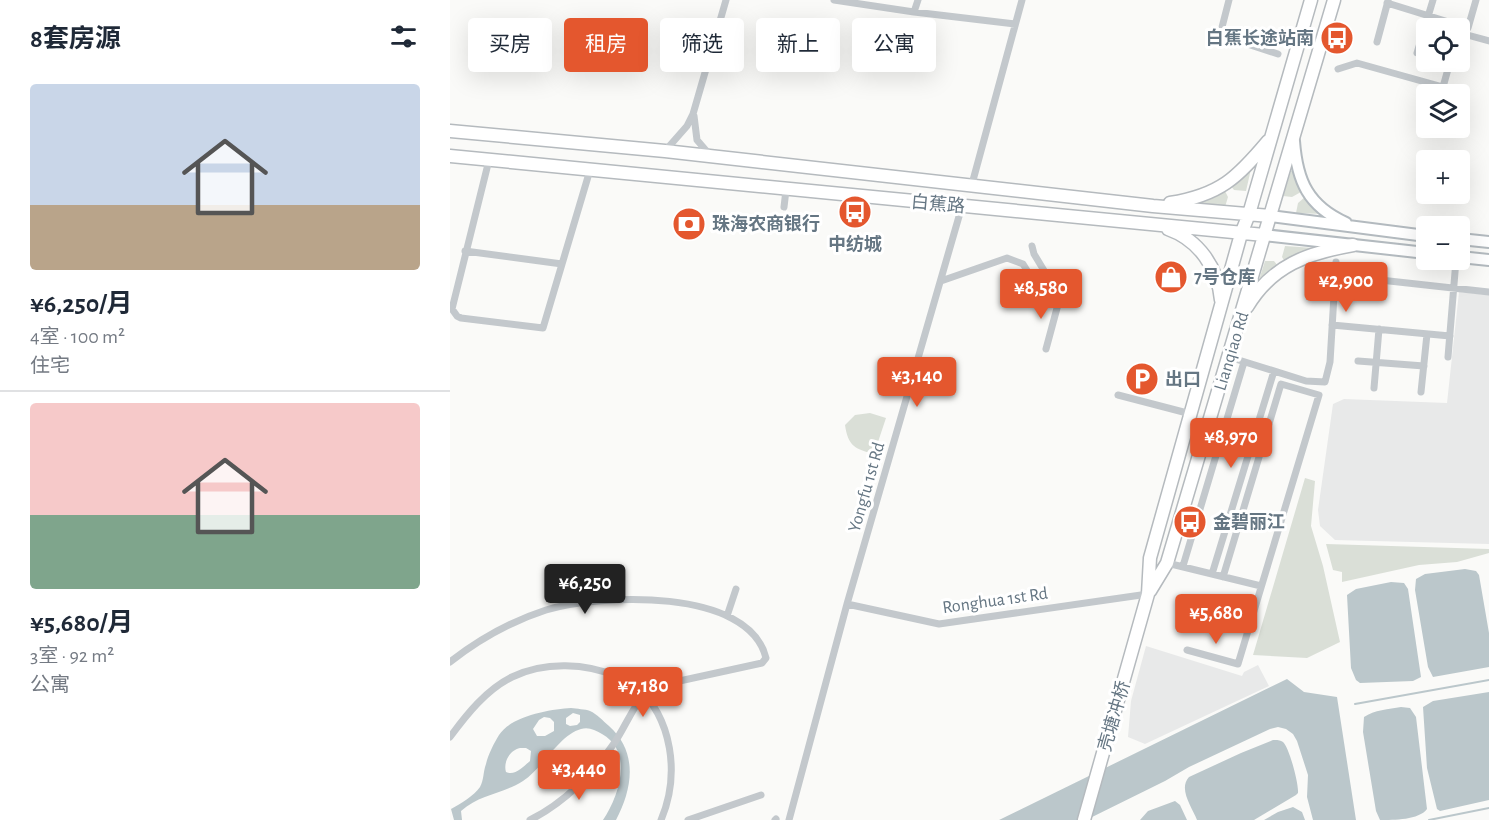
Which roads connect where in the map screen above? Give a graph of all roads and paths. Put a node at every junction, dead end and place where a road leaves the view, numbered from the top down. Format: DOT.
graph roads {
  1 [pos="726,0"];
  2 [pos="834,0"];
  3 [pos="918,0"];
  4 [pos="1022,0"];
  5 [pos="1229,0"];
  6 [pos="1311,0"];
  7 [pos="1334,0"];
  8 [pos="1433,0"];
  9 [pos="1476,0"];
  10 [pos="1388,1"];
  11 [pos="914,12"];
  12 [pos="1428,15"];
  13 [pos="1427,18"];
  14 [pos="1435,18"];
  15 [pos="1470,21"];
  16 [pos="1015,24"];
  17 [pos="1470,33"];
  18 [pos="1489,41"];
  19 [pos="1377,42"];
  20 [pos="1278,54"];
  21 [pos="1338,69"];
  22 [pos="1447,72"];
  23 [pos="1279,112"];
  24 [pos="693,114"];
  25 [pos="1298,118"];
  26 [pos="450,131"];
  27 [pos="1293,135"];
  28 [pos="1271,138"];
  29 [pos="665,152"];
  30 [pos="450,156"];
  31 [pos="711,156"];
  32 [pos="489,160"];
  33 [pos="590,170"];
  34 [pos="972,184"];
  35 [pos="786,190"];
  36 [pos="1115,201"];
  37 [pos="962,206"];
  38 [pos="1153,206"];
  39 [pos="784,207"];
  40 [pos="1249,214"];
  41 [pos="1270,216"];
  42 [pos="1112,220"];
  43 [pos="1154,225"];
  44 [pos="1355,227"];
  45 [pos="1241,234"];
  46 [pos="1264,235"];
  47 [pos="1416,235"];
  48 [pos="1470,240"];
  49 [pos="1489,242"];
  50 [pos="1353,245"];
  51 [pos="1032,246"];
  52 [pos="465,251"];
  53 [pos="1416,252"];
  54 [pos="1470,258"];
  55 [pos="1489,260"];
  56 [pos="1336,262"];
  57 [pos="562,264"];
  58 [pos="1455,270"];
  59 [pos="1335,275"];
  60 [pos="941,281"];
  61 [pos="1036,285"];
  62 [pos="1454,288"];
  63 [pos="1489,292"];
  64 [pos="1222,307"];
  65 [pos="1240,318"];
  66 [pos="1332,325"];
  67 [pos="1379,329"];
  68 [pos="1214,334"];
  69 [pos="1427,334"];
  70 [pos="1450,336"];
  71 [pos="1234,340"];
  72 [pos="1046,349"];
  73 [pos="1229,357"];
  74 [pos="1448,357"];
  75 [pos="1358,361"];
  76 [pos="1244,362"];
  77 [pos="1376,362"];
  78 [pos="1424,366"];
  79 [pos="1274,371"];
  80 [pos="1374,388"];
  81 [pos="1421,392"];
  82 [pos="1118,395"];
  83 [pos="1191,414"];
  84 [pos="1167,562"];
  85 [pos="1183,566"];
  86 [pos="1212,574"];
  87 [pos="1223,577"];
  88 [pos="1261,586"];
  89 [pos="736,589"];
  90 [pos="1148,594"];
  91 [pos="847,604"];
  92 [pos="1143,612"];
  93 [pos="727,616"];
  94 [pos="1187,650"];
  95 [pos="450,662"];
  96 [pos="643,694"];
  97 [pos="450,737"];
  98 [pos="760,795"];
  99 [pos="530,820"];
  100 [pos="661,820"];
  101 [pos="688,820"];
  102 [pos="789,820"];
  103 [pos="1084,820"];
  1 -- 24 [label="street"];
  2 -- 11 [label="street"];
  3 -- 11 [label="street"];
  4 -- 16 [label="street"];
  5 -- 20 [label="street"];
  6 -- 23 [label="main road, Lianqiao Rd"];
  7 -- 25 [label="main road, Lianqiao Rd"];
  8 -- 12 [label="street"];
  9 -- 15 [label="street"];
  10 -- 12 [label="street"];
  10 -- 19 [label="street"];
  11 -- 16 [label="street"];
  12 -- 13 [label="street"];
  12 -- 14 [label="street"];
  16 -- 34 [label="street"];
  17 -- 18 [label="street"];
  21 -- 22 [label="street"];
  23 -- 25 [label="main road"];
  23 -- 28 [label="main road, Lianqiao Rd"];
  24 -- 29 [label="street"];
  24 -- 31 [label="street"];
  25 -- 27 [label="main road, Lianqiao Rd"];
  26 -- 29 [label="main road, 白蕉路"];
  27 -- 41 [label="main road, Lianqiao Rd"];
  27 -- 44 [label="main road"];
  28 -- 38 [label="main road"];
  28 -- 40 [label="main road, Lianqiao Rd"];
  29 -- 31 [label="main road, 白蕉路"];
  30 -- 32 [label="main road, 白蕉路"];
  31 -- 34 [label="main road, 白蕉路"];
  32 -- 33 [label="main road, 白蕉路"];
  32 -- 52 [label="street"];
  33 -- 35 [label="main road, 白蕉路"];
  33 -- 57 [label="street"];
  34 -- 36 [label="main road, 白蕉路"];
  35 -- 37 [label="main road, 白蕉路"];
  35 -- 39 [label="street"];
  36 -- 38 [label="main road, 白蕉路"];
  36 -- 42 [label="main road"];
  37 -- 42 [label="main road, 白蕉路"];
  37 -- 60 [label="street, Yongfu 1st Rd"];
  38 -- 40 [label="main road, 白蕉路"];
  40 -- 41 [label="main road, 白蕉路"];
  40 -- 45 [label="main road, Lianqiao Rd"];
  41 -- 44 [label="main road"];
  41 -- 46 [label="main road, Lianqiao Rd"];
  42 -- 43 [label="main road, 白蕉路"];
  43 -- 45 [label="main road, 白蕉路"];
  43 -- 64 [label="main road"];
  44 -- 47 [label="main road"];
  45 -- 46 [label="main road, 白蕉路"];
  45 -- 64 [label="main road, Lianqiao Rd"];
  46 -- 50 [label="main road, 白蕉路"];
  46 -- 65 [label="main road, Lianqiao Rd"];
  48 -- 49 [label="main road"];
  50 -- 53 [label="main road, 白蕉路"];
  50 -- 65 [label="main road"];
  51 -- 72 [label="street"];
  52 -- 57 [label="street"];
  52 -- 57 [label="street"];
  54 -- 55 [label="main road"];
  56 -- 59 [label="street"];
  58 -- 62 [label="street"];
  59 -- 62 [label="street"];
  59 -- 66 [label="street"];
  60 -- 61 [label="street"];
  60 -- 91 [label="street, Yongfu 1st Rd"];
  62 -- 63 [label="street"];
  62 -- 70 [label="street"];
  64 -- 68 [label="main road, Lianqiao Rd"];
  65 -- 71 [label="main road, Lianqiao Rd"];
  66 -- 67 [label="street"];
  66 -- 79 [label="street"];
  67 -- 69 [label="street"];
  67 -- 77 [label="street"];
  68 -- 71 [label="main road"];
  68 -- 83 [label="main road, Lianqiao Rd"];
  69 -- 70 [label="street"];
  69 -- 78 [label="street"];
  70 -- 74 [label="street"];
  71 -- 73 [label="main road, Lianqiao Rd"];
  73 -- 76 [label="street"];
  73 -- 84 [label="main road, Lianqiao Rd"];
  75 -- 77 [label="street"];
  76 -- 79 [label="street"];
  76 -- 85 [label="street"];
  77 -- 78 [label="street"];
  77 -- 80 [label="street"];
  78 -- 81 [label="street"];
  79 -- 86 [label="street"];
  82 -- 83 [label="street"];
  83 -- 90 [label="main road, Lianqiao Rd"];
  84 -- 85 [label="street"];
  84 -- 90 [label="main road, Lianqiao Rd"];
  85 -- 86 [label="street"];
  86 -- 87 [label="street"];
  87 -- 88 [label="street"];
  87 -- 88 [label="street"];
  88 -- 94 [label="street"];
  89 -- 93 [label="street"];
  90 -- 91 [label="street, Ronghua 1st Rd"];
  90 -- 92 [label="main road, Lianqiao Rd"];
  91 -- 102 [label="street, Yongfu 1st Rd"];
  92 -- 103 [label="main road, 壳塘冲桥"];
  93 -- 95 [label="street"];
  93 -- 96 [label="street"];
  96 -- 97 [label="street"];
  96 -- 99 [label="street"];
  96 -- 100 [label="street"];
  98 -- 101 [label="street"];
}
